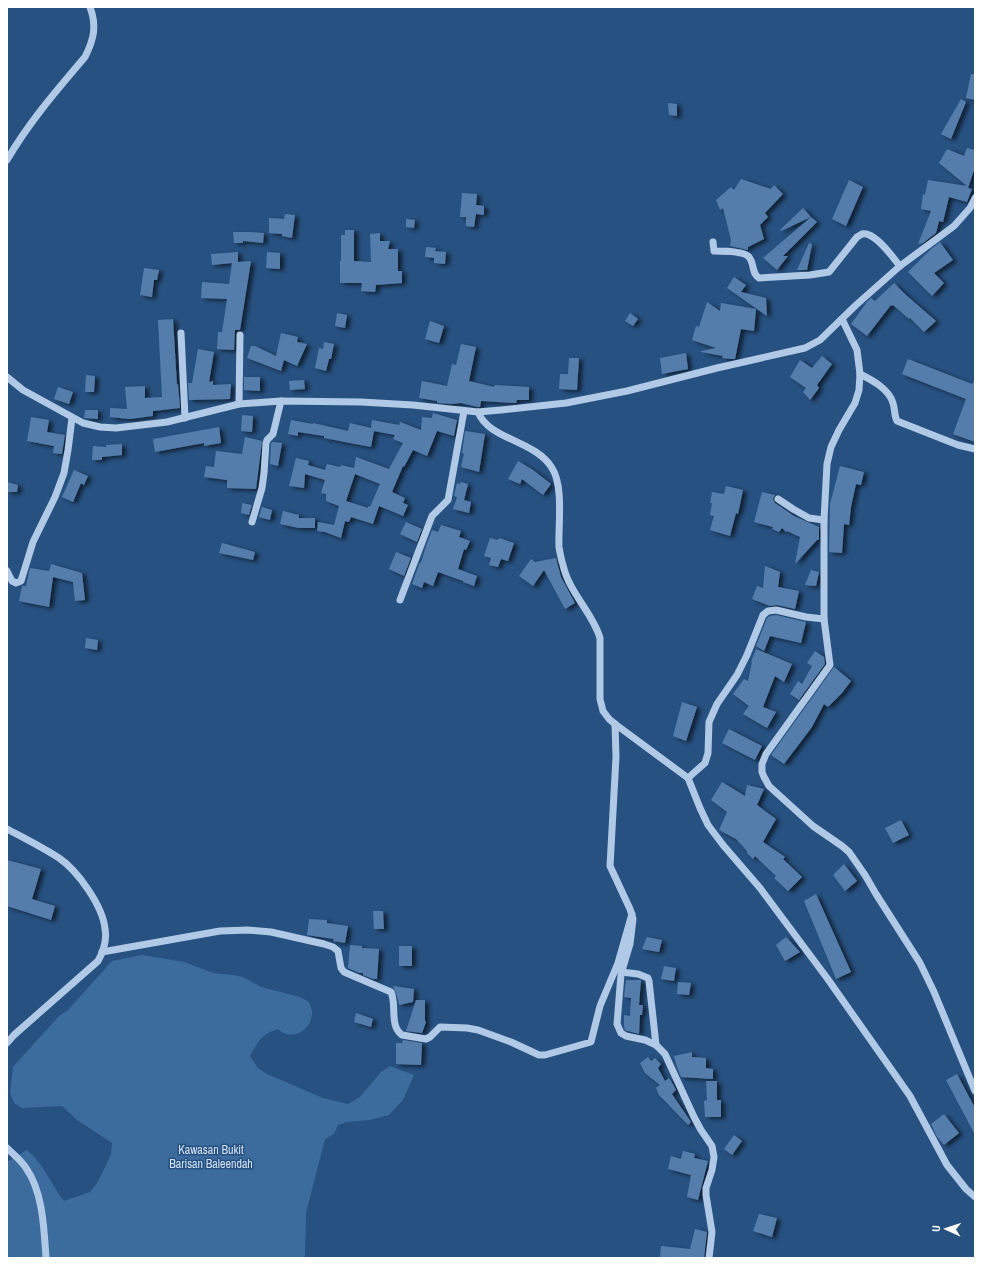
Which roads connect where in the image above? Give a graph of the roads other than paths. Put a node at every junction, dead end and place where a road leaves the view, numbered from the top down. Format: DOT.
graph roads {
  1 [pos="90,7"];
  2 [pos="7,160"];
  3 [pos="975,198"];
  4 [pos="713,242"];
  5 [pos="900,266"];
  6 [pos="842,319"];
  7 [pos="181,334"];
  8 [pos="240,335"];
  9 [pos="860,374"];
  10 [pos="7,377"];
  11 [pos="281,400"];
  12 [pos="239,404"];
  13 [pos="464,411"];
  14 [pos="478,412"];
  15 [pos="72,418"];
  16 [pos="185,418"];
  17 [pos="975,449"];
  18 [pos="778,499"];
  19 [pos="824,520"];
  20 [pos="252,522"];
  21 [pos="7,571"];
  22 [pos="400,600"];
  23 [pos="824,619"];
  24 [pos="615,724"];
  25 [pos="688,778"];
  26 [pos="7,829"];
  27 [pos="632,914"];
  28 [pos="102,952"];
  29 [pos="622,972"];
  30 [pos="7,1043"];
  31 [pos="656,1045"];
  32 [pos="975,1090"];
  33 [pos="7,1148"];
  34 [pos="975,1197"];
  35 [pos="46,1258"];
  36 [pos="709,1258"];
  1 -- 2 [label="street"];
  3 -- 5 [label="street"];
  4 -- 5 [label="street"];
  5 -- 6 [label="street"];
  6 -- 9 [label="street"];
  6 -- 14 [label="street"];
  7 -- 16 [label="street"];
  8 -- 12 [label="street"];
  9 -- 17 [label="street"];
  9 -- 19 [label="street"];
  10 -- 15 [label="street"];
  11 -- 12 [label="street"];
  11 -- 13 [label="street"];
  11 -- 20 [label="street"];
  12 -- 16 [label="street"];
  13 -- 14 [label="street"];
  13 -- 22 [label="street"];
  14 -- 24 [label="street"];
  15 -- 16 [label="street"];
  15 -- 21 [label="street"];
  18 -- 19 [label="street"];
  19 -- 23 [label="street"];
  23 -- 25 [label="street"];
  23 -- 32 [label="street"];
  24 -- 25 [label="street"];
  24 -- 27 [label="street"];
  25 -- 34 [label="street"];
  26 -- 28 [label="street"];
  27 -- 28 [label="street"];
  27 -- 29 [label="street"];
  28 -- 30 [label="street"];
  29 -- 31 [label="street"];
  29 -- 31 [label="street"];
  31 -- 36 [label="street"];
  33 -- 35 [label="street"];
}
